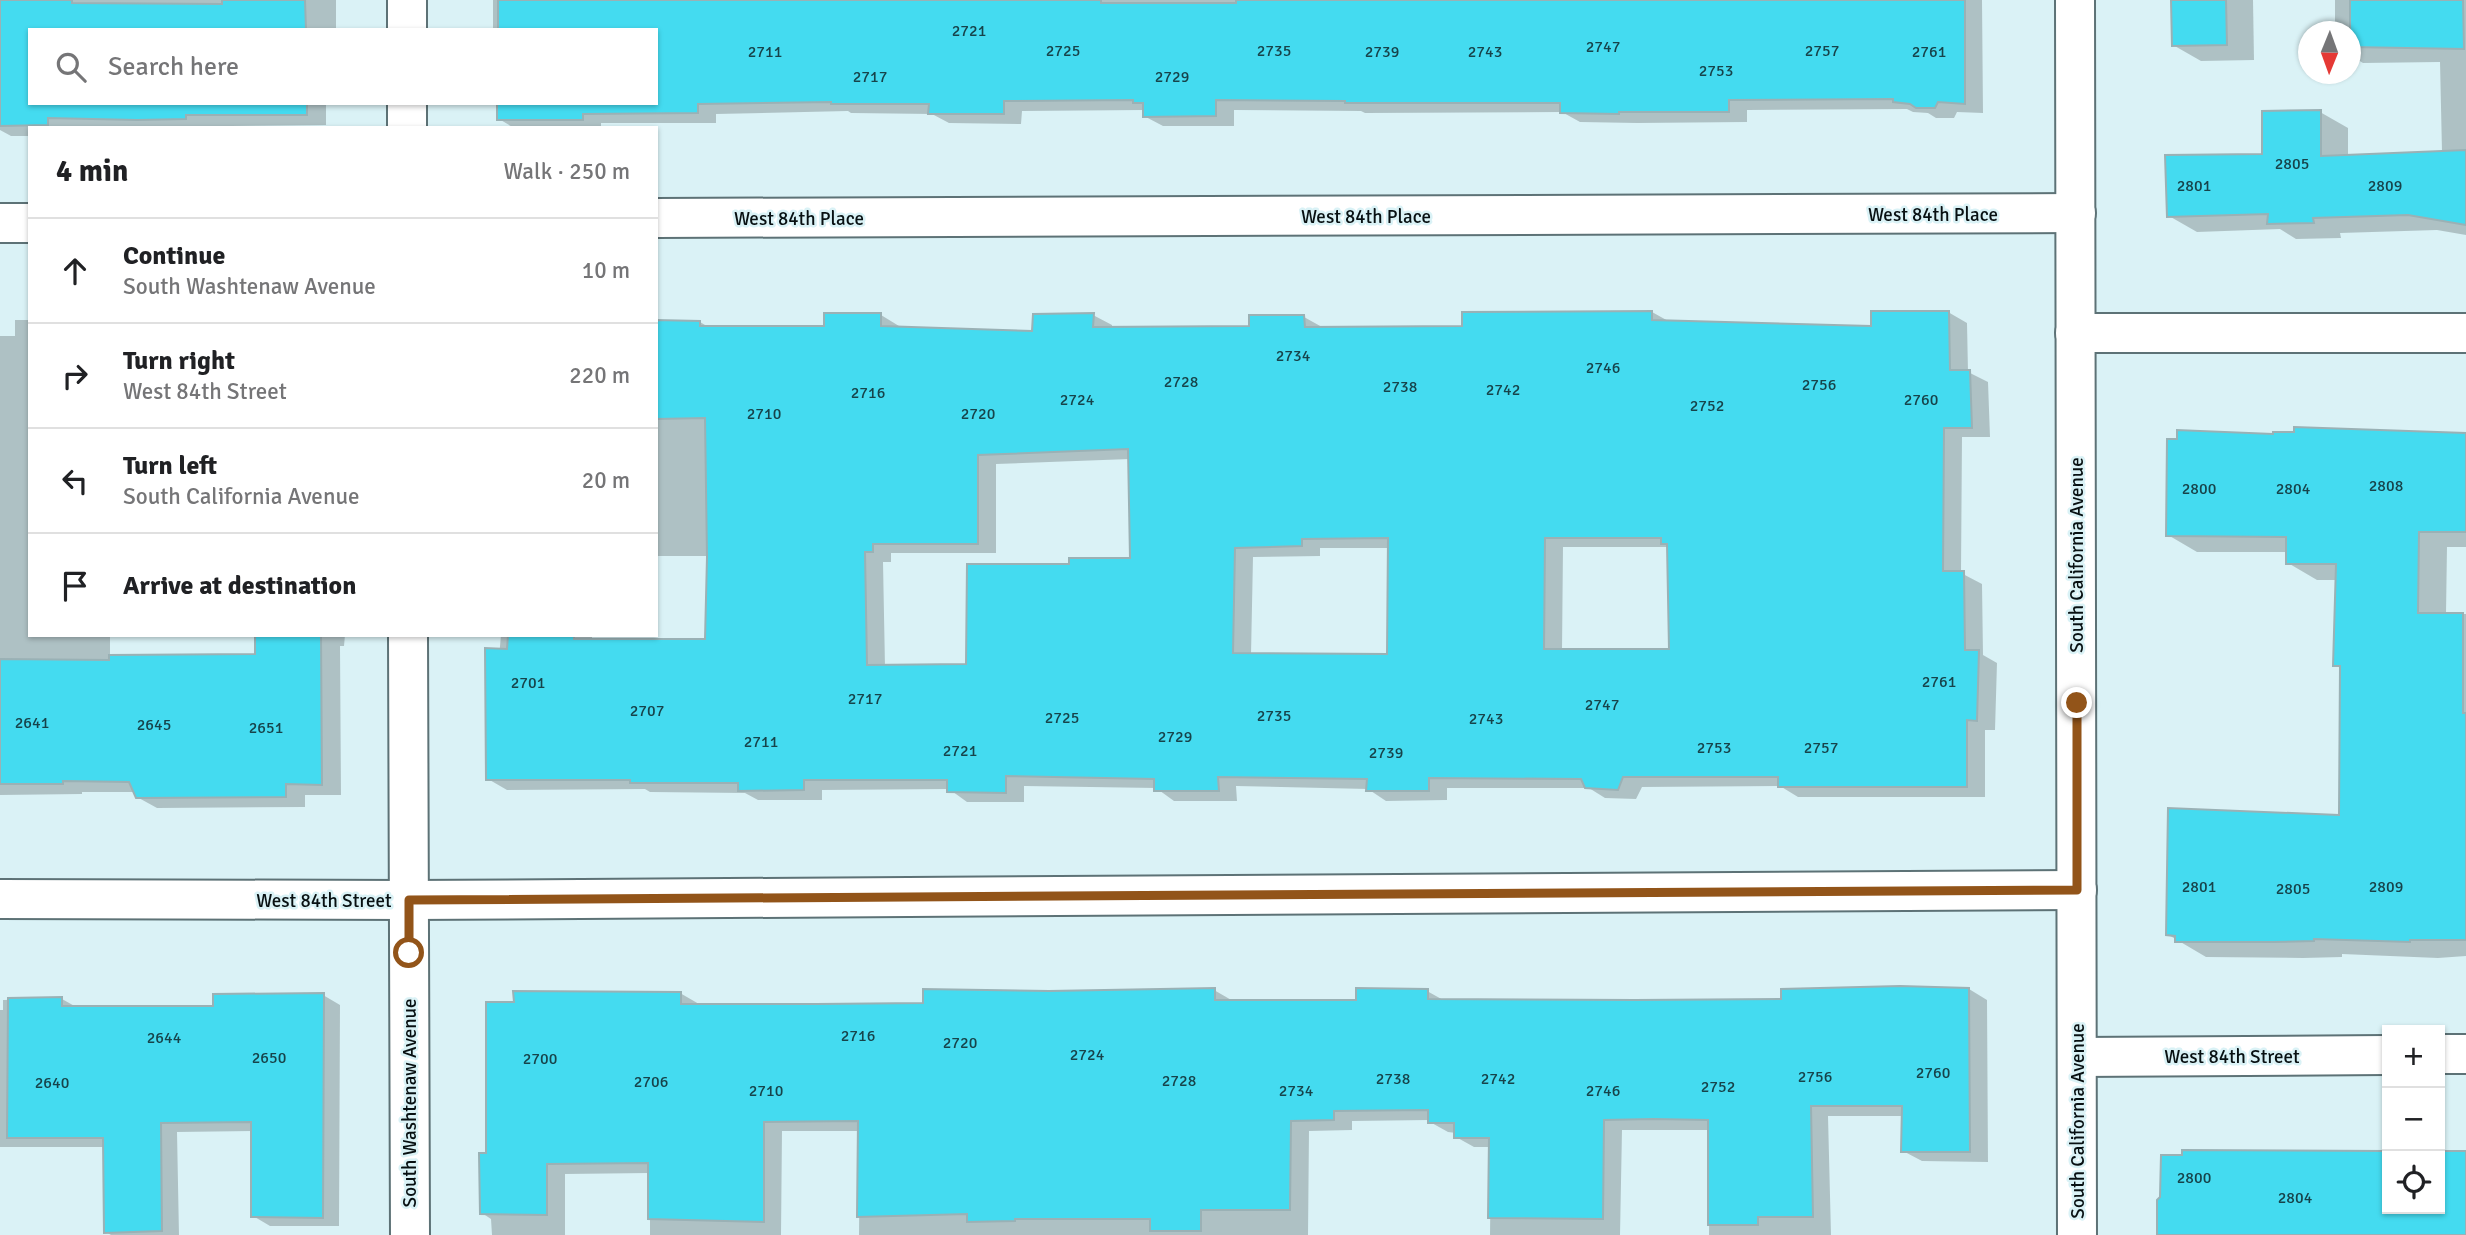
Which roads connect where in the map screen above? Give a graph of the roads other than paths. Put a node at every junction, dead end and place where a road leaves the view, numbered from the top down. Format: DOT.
graph roads {
  1 [pos="407,0"];
  2 [pos="2075,0"];
  3 [pos="407,28"];
  4 [pos="407,105"];
  5 [pos="407,126"];
  6 [pos="2076,214"];
  7 [pos="658,218"];
  8 [pos="0,223"];
  9 [pos="28,223"];
  10 [pos="2076,332"];
  11 [pos="2466,333"];
  12 [pos="408,637"];
  13 [pos="2077,890"];
  14 [pos="0,899"];
  15 [pos="409,900"];
  16 [pos="2445,1054"];
  17 [pos="2466,1054"];
  18 [pos="2382,1055"];
  19 [pos="2078,1057"];
  20 [pos="410,1235"];
  21 [pos="2077,1235"];
  1 -- 3 [label="street"];
  2 -- 6 [label="street, South California Avenue"];
  4 -- 5 [label="street"];
  6 -- 7 [label="street, West 84th Place"];
  6 -- 10 [label="street, South California Avenue"];
  8 -- 9 [label="street"];
  10 -- 11 [label="street"];
  10 -- 13 [label="street, South California Avenue"];
  12 -- 15 [label="street, South Washtenaw Avenue"];
  13 -- 15 [label="street, West 84th Street"];
  13 -- 19 [label="street, South California Avenue"];
  14 -- 15 [label="street, West 84th Street"];
  15 -- 20 [label="street, South Washtenaw Avenue"];
  16 -- 17 [label="street"];
  18 -- 19 [label="street, West 84th Street"];
  19 -- 21 [label="street, South California Avenue"];
}
